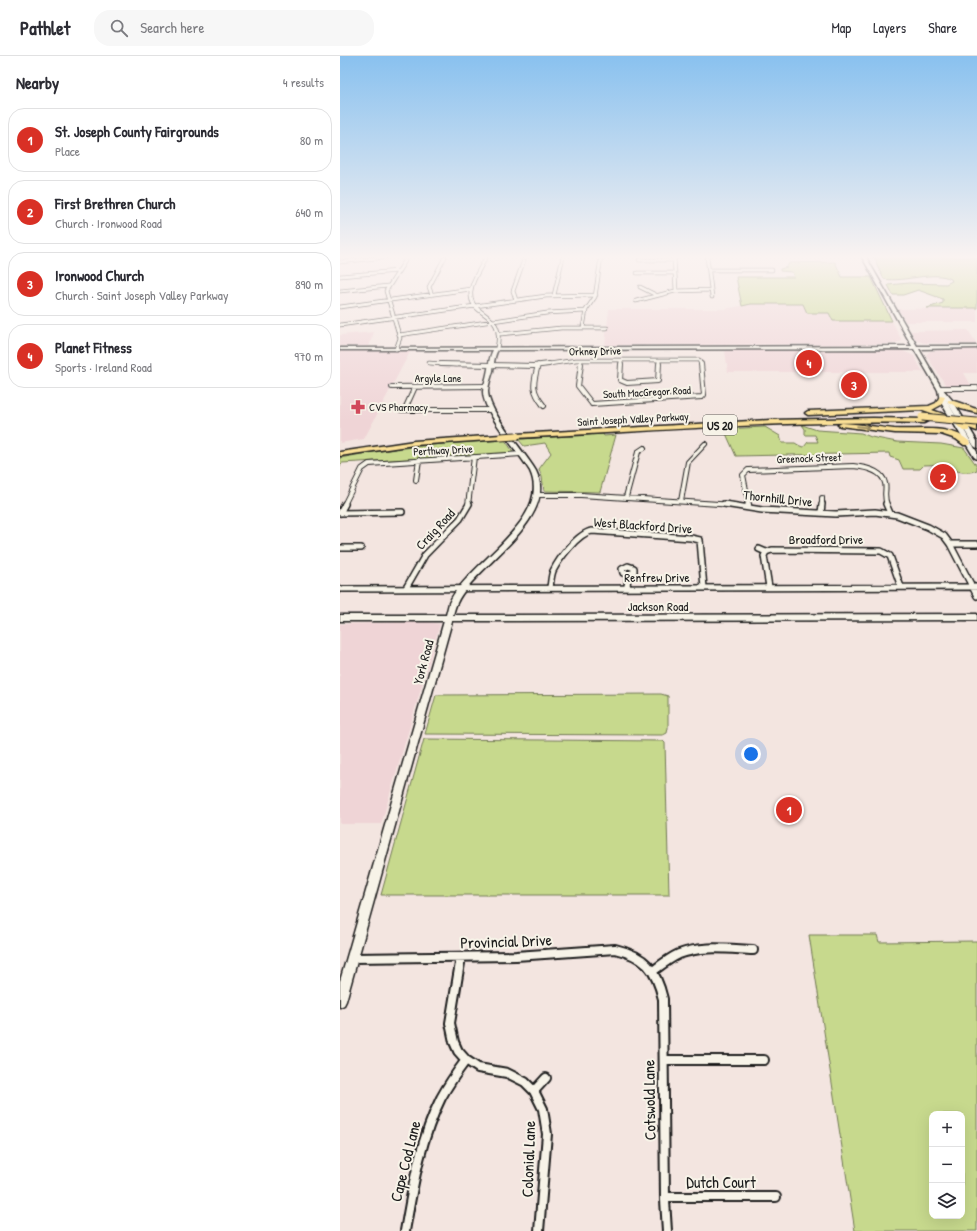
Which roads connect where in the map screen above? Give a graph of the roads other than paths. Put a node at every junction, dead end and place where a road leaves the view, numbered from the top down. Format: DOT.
graph roads {
  1 [pos="586,311"];
  2 [pos="391,312"];
  3 [pos="432,312"];
  4 [pos="483,312"];
  5 [pos="558,312"];
  6 [pos="895,312"];
  7 [pos="393,317"];
  8 [pos="494,321"];
  9 [pos="340,325"];
  10 [pos="584,328"];
  11 [pos="607,328"];
  12 [pos="501,334"];
  13 [pos="399,335"];
  14 [pos="910,338"];
  15 [pos="916,347"];
  16 [pos="936,347"];
  17 [pos="977,347"];
  18 [pos="497,348"];
  19 [pos="892,348"];
  20 [pos="340,349"];
  21 [pos="396,349"];
  22 [pos="920,356"];
  23 [pos="581,360"];
  24 [pos="622,360"];
  25 [pos="659,360"];
  26 [pos="429,362"];
  27 [pos="491,365"];
  28 [pos="538,365"];
  29 [pos="485,386"];
  30 [pos="392,387"];
  31 [pos="415,387"];
  32 [pos="939,388"];
  33 [pos="977,388"];
  34 [pos="702,397"];
  35 [pos="942,397"];
  36 [pos="950,401"];
  37 [pos="544,406"];
  38 [pos="912,409"];
  39 [pos="490,410"];
  40 [pos="977,412"];
  41 [pos="923,419"];
  42 [pos="958,421"];
  43 [pos="977,422"];
  44 [pos="655,426"];
  45 [pos="977,426"];
  46 [pos="977,429"];
  47 [pos="926,431"];
  48 [pos="500,435"];
  49 [pos="967,443"];
  50 [pos="705,444"];
  51 [pos="977,446"];
  52 [pos="644,448"];
  53 [pos="340,450"];
  54 [pos="340,454"];
  55 [pos="521,454"];
  56 [pos="474,457"];
  57 [pos="977,457"];
  58 [pos="419,460"];
  59 [pos="416,480"];
  60 [pos="538,495"];
  61 [pos="626,497"];
  62 [pos="822,498"];
  63 [pos="681,501"];
  64 [pos="749,507"];
  65 [pos="402,512"];
  66 [pos="340,513"];
  67 [pos="821,513"];
  68 [pos="890,513"];
  69 [pos="950,544"];
  70 [pos="977,544"];
  71 [pos="340,548"];
  72 [pos="361,548"];
  73 [pos="759,549"];
  74 [pos="766,552"];
  75 [pos="628,574"];
  76 [pos="769,587"];
  77 [pos="901,587"];
  78 [pos="975,587"];
  79 [pos="406,588"];
  80 [pos="463,588"];
  81 [pos="550,588"];
  82 [pos="627,588"];
  83 [pos="704,588"];
  84 [pos="340,589"];
  85 [pos="977,596"];
  86 [pos="977,617"];
  87 [pos="340,618"];
  88 [pos="448,618"];
  89 [pos="753,950"];
  90 [pos="461,957"];
  91 [pos="352,958"];
  92 [pos="653,971"];
  93 [pos="340,1001"];
  94 [pos="466,1060"];
  95 [pos="664,1060"];
  96 [pos="764,1060"];
  97 [pos="546,1078"];
  98 [pos="534,1091"];
  99 [pos="665,1196"];
  100 [pos="776,1197"];
  101 [pos="405,1231"];
  102 [pos="539,1231"];
  103 [pos="667,1231"];
  1 -- 10 [label="street"];
  2 -- 7 [label="street"];
  3 -- 7 [label="street"];
  4 -- 8 [label="street"];
  5 -- 8 [label="street"];
  6 -- 14 [label="main road"];
  7 -- 9 [label="street"];
  7 -- 13 [label="street"];
  8 -- 12 [label="street"];
  8 -- 13 [label="street"];
  10 -- 11 [label="street"];
  10 -- 12 [label="street"];
  12 -- 18 [label="street"];
  13 -- 21 [label="street"];
  14 -- 15 [label="main road"];
  14 -- 16 [label="main road"];
  14 -- 19 [label="main road"];
  15 -- 16 [label="main road"];
  15 -- 19 [label="main road"];
  15 -- 22 [label="main road"];
  16 -- 17 [label="main road"];
  16 -- 22 [label="main road"];
  18 -- 19 [label="main road"];
  18 -- 21 [label="main road"];
  18 -- 27 [label="main road"];
  19 -- 22 [label="main road"];
  20 -- 21 [label="main road"];
  22 -- 32 [label="main road"];
  23 -- 24 [label="street, Orkney Drive"];
  23 -- 28 [label="street, Orkney Drive"];
  23 -- 34 [label="street, South MacGregor Road"];
  24 -- 25 [label="street, Orkney Drive"];
  24 -- 25 [label="street"];
  25 -- 34 [label="street, Orkney Drive"];
  26 -- 27 [label="street, Orkney Drive"];
  27 -- 28 [label="street, Orkney Drive"];
  27 -- 29 [label="main road"];
  28 -- 37 [label="street"];
  29 -- 31 [label="street, Argyle Lane"];
  29 -- 39 [label="main road"];
  30 -- 31 [label="street, Argyle Lane"];
  31 -- 39 [label="street"];
  32 -- 33 [label="street"];
  32 -- 35 [label="main road"];
  32 -- 36 [label="main road"];
  35 -- 38 [label="highway"];
  35 -- 42 [label="main road"];
  36 -- 40 [label="highway"];
  36 -- 42 [label="main road"];
  38 -- 42 [label="highway"];
  38 -- 44 [label="highway"];
  39 -- 55 [label="main road"];
  40 -- 42 [label="highway"];
  41 -- 43 [label="highway, Saint Joseph Valley Parkway / US 20, bridge"];
  41 -- 44 [label="highway, Saint Joseph Valley Parkway / US 20"];
  41 -- 45 [label="highway, Saint Joseph Valley Parkway / US 20"];
  42 -- 46 [label="highway"];
  42 -- 47 [label="highway"];
  42 -- 49 [label="main road"];
  42 -- 51 [label="main road"];
  44 -- 47 [label="highway, one-way"];
  44 -- 48 [label="highway, Saint Joseph Valley Parkway / US 20, bridge"];
  47 -- 49 [label="highway"];
  48 -- 53 [label="highway, Saint Joseph Valley Parkway / US 20"];
  48 -- 54 [label="highway, Saint Joseph Valley Parkway / US 20"];
  49 -- 57 [label="main road"];
  50 -- 63 [label="street"];
  52 -- 61 [label="street"];
  55 -- 56 [label="street, Perthway Drive"];
  55 -- 60 [label="main road"];
  56 -- 58 [label="street, Perthway Drive"];
  56 -- 79 [label="street, Craig Road"];
  58 -- 59 [label="street"];
  58 -- 66 [label="street, Perthway Drive"];
  60 -- 61 [label="street, Thornhill Drive"];
  60 -- 80 [label="main road, York Road"];
  61 -- 63 [label="street, Thornhill Drive"];
  62 -- 67 [label="street"];
  63 -- 64 [label="street, Thornhill Drive"];
  64 -- 67 [label="street, Thornhill Drive"];
  64 -- 68 [label="street, Greenock Street"];
  65 -- 66 [label="street"];
  67 -- 68 [label="street, Thornhill Drive"];
  68 -- 69 [label="street, Thornhill Drive"];
  69 -- 70 [label="street"];
  69 -- 78 [label="street, Thornhill Drive"];
  71 -- 72 [label="street"];
  73 -- 74 [label="street"];
  74 -- 76 [label="street"];
  74 -- 77 [label="street, Broadford Drive"];
  75 -- 82 [label="street"];
  76 -- 77 [label="street, Renfrew Drive"];
  76 -- 83 [label="street, Renfrew Drive"];
  77 -- 78 [label="street, Renfrew Drive"];
  78 -- 85 [label="street, Thornhill Drive"];
  79 -- 80 [label="street, Renfrew Drive"];
  79 -- 84 [label="street, Renfrew Drive"];
  80 -- 81 [label="street, Renfrew Drive"];
  80 -- 88 [label="main road, York Road"];
  81 -- 82 [label="street, Renfrew Drive"];
  81 -- 83 [label="street, West Blackford Drive"];
  82 -- 83 [label="street, Renfrew Drive"];
  86 -- 88 [label="main road, Jackson Road"];
  87 -- 88 [label="main road, Jackson Road"];
  88 -- 91 [label="main road, York Road"];
  89 -- 92 [label="street"];
  90 -- 91 [label="street, Provincial Drive"];
  90 -- 92 [label="street, Provincial Drive"];
  90 -- 94 [label="street, Colonial Lane"];
  91 -- 93 [label="main road, York Road"];
  92 -- 95 [label="street, Cotswold Lane"];
  94 -- 98 [label="street, Colonial Lane"];
  94 -- 101 [label="street, Cape Cod Lane"];
  95 -- 96 [label="street"];
  95 -- 99 [label="street, Cotswold Lane"];
  97 -- 98 [label="street"];
  98 -- 102 [label="street, Colonial Lane"];
  99 -- 100 [label="street, Dutch Court"];
  99 -- 103 [label="street, Cotswold Lane"];
}
